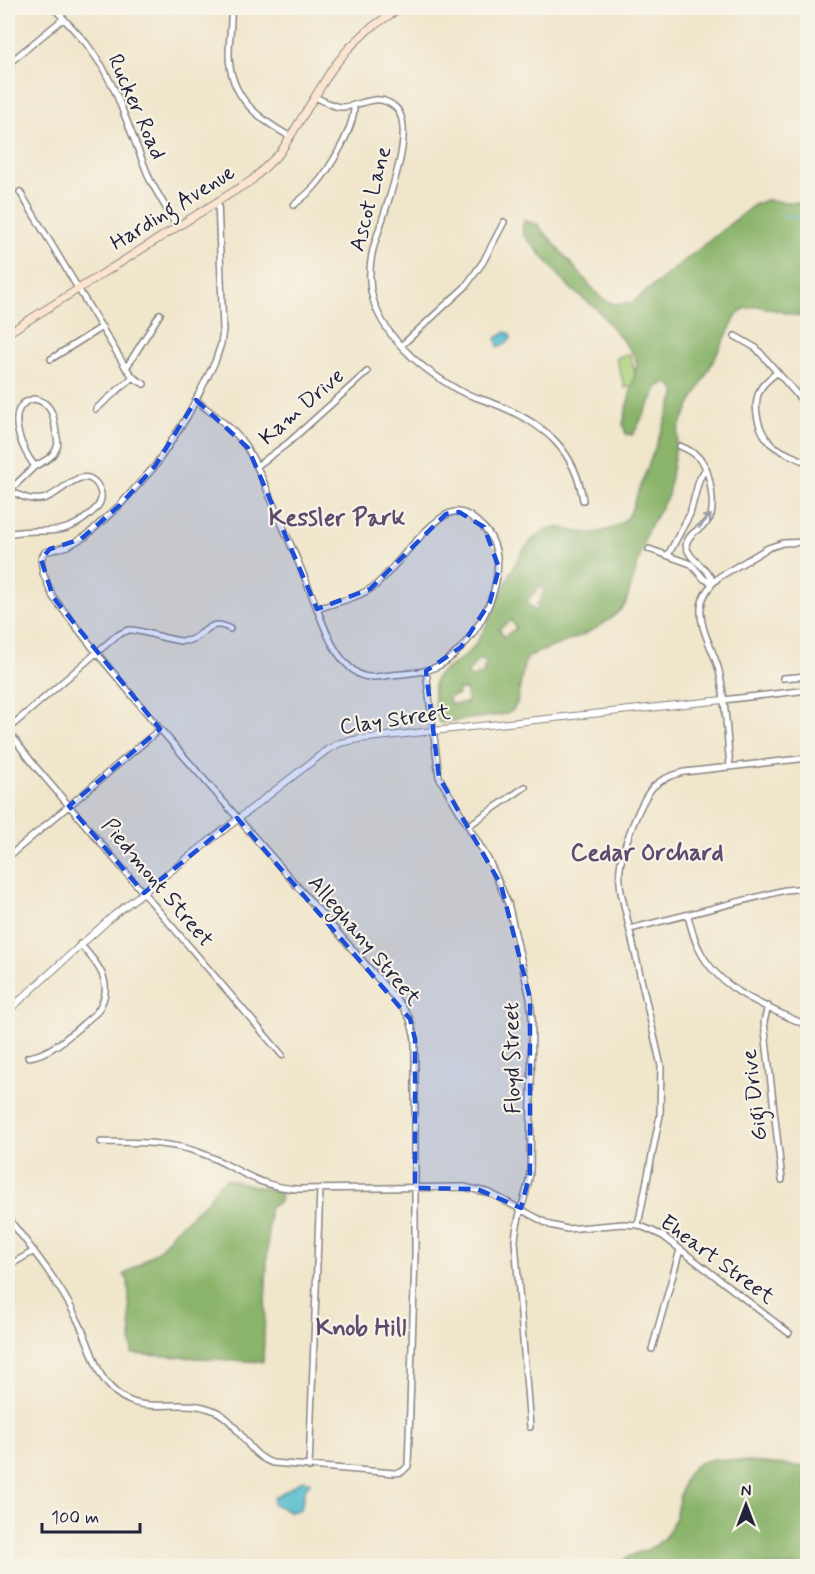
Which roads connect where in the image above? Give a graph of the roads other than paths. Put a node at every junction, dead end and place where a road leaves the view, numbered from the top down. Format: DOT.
graph roads {
  1 [pos="54,8"];
  2 [pos="231,8"];
  3 [pos="400,8"];
  4 [pos="63,19"];
  5 [pos="8,64"];
  6 [pos="315,96"];
  7 [pos="354,105"];
  8 [pos="291,137"];
  9 [pos="20,192"];
  10 [pos="218,201"];
  11 [pos="294,205"];
  12 [pos="504,222"];
  13 [pos="177,227"];
  14 [pos="79,289"];
  15 [pos="160,314"];
  16 [pos="102,327"];
  17 [pos="8,333"];
  18 [pos="735,336"];
  19 [pos="401,346"];
  20 [pos="51,358"];
  21 [pos="126,368"];
  22 [pos="367,372"];
  23 [pos="776,373"];
  24 [pos="133,377"];
  25 [pos="144,384"];
  26 [pos="196,400"];
  27 [pos="807,407"];
  28 [pos="96,409"];
  29 [pos="680,446"];
  30 [pos="807,463"];
  31 [pos="35,466"];
  32 [pos="257,466"];
  33 [pos="706,468"];
  34 [pos="8,490"];
  35 [pos="583,500"];
  36 [pos="8,534"];
  37 [pos="807,542"];
  38 [pos="650,549"];
  39 [pos="668,555"];
  40 [pos="712,583"];
  41 [pos="317,609"];
  42 [pos="230,629"];
  43 [pos="96,652"];
  44 [pos="426,671"];
  45 [pos="807,676"];
  46 [pos="783,678"];
  47 [pos="807,690"];
  48 [pos="723,700"];
  49 [pos="160,729"];
  50 [pos="8,730"];
  51 [pos="433,732"];
  52 [pos="807,758"];
  53 [pos="730,767"];
  54 [pos="525,787"];
  55 [pos="69,806"];
  56 [pos="237,818"];
  57 [pos="468,826"];
  58 [pos="8,857"];
  59 [pos="807,888"];
  60 [pos="144,893"];
  61 [pos="688,916"];
  62 [pos="630,929"];
  63 [pos="80,944"];
  64 [pos="768,1006"];
  65 [pos="8,1011"];
  66 [pos="807,1026"];
  67 [pos="282,1055"];
  68 [pos="28,1057"];
  69 [pos="101,1142"];
  70 [pos="782,1180"];
  71 [pos="415,1188"];
  72 [pos="320,1189"];
  73 [pos="521,1208"];
  74 [pos="8,1218"];
  75 [pos="638,1225"];
  76 [pos="681,1250"];
  77 [pos="34,1251"];
  78 [pos="8,1266"];
  79 [pos="789,1333"];
  80 [pos="652,1349"];
  81 [pos="530,1427"];
  82 [pos="309,1467"];
  1 -- 4 [label="street, Rucker Road"];
  2 -- 8 [label="street"];
  3 -- 6 [label="main road, Harding Avenue"];
  4 -- 5 [label="street"];
  4 -- 13 [label="street, Rucker Road"];
  6 -- 7 [label="street, Ascot Lane"];
  6 -- 8 [label="main road, Harding Avenue"];
  7 -- 11 [label="street"];
  7 -- 19 [label="street, Ascot Lane"];
  8 -- 10 [label="main road, Harding Avenue"];
  9 -- 14 [label="street"];
  10 -- 13 [label="main road, Harding Avenue"];
  10 -- 26 [label="street"];
  12 -- 19 [label="street"];
  13 -- 14 [label="main road, Harding Avenue"];
  14 -- 16 [label="street"];
  14 -- 17 [label="main road, Harding Avenue"];
  15 -- 21 [label="street"];
  16 -- 20 [label="street"];
  16 -- 21 [label="street"];
  18 -- 23 [label="street"];
  19 -- 35 [label="street, Ascot Lane"];
  21 -- 24 [label="street"];
  22 -- 32 [label="street, Kam Drive"];
  23 -- 27 [label="street"];
  23 -- 30 [label="street"];
  24 -- 25 [label="street"];
  24 -- 28 [label="street"];
  26 -- 32 [label="street"];
  26 -- 43 [label="street, Alleghany Street"];
  29 -- 33 [label="street"];
  31 -- 31 [label="street"];
  31 -- 34 [label="street"];
  32 -- 41 [label="street"];
  33 -- 39 [label="street"];
  40 -- 33 [label="street, one-way"];
  34 -- 36 [label="street"];
  37 -- 40 [label="street"];
  38 -- 39 [label="street"];
  39 -- 40 [label="street"];
  40 -- 48 [label="street"];
  41 -- 44 [label="street"];
  41 -- 44 [label="street"];
  42 -- 43 [label="street"];
  43 -- 49 [label="street, Alleghany Street"];
  43 -- 50 [label="street"];
  44 -- 51 [label="street, Floyd Street"];
  45 -- 46 [label="street"];
  47 -- 48 [label="street, Clay Street"];
  48 -- 51 [label="street, Clay Street"];
  48 -- 53 [label="street"];
  49 -- 55 [label="street"];
  49 -- 56 [label="street, Alleghany Street"];
  50 -- 55 [label="street, Piedmont Street"];
  51 -- 56 [label="street, Clay Street"];
  51 -- 57 [label="street, Floyd Street"];
  52 -- 53 [label="street"];
  53 -- 62 [label="street"];
  54 -- 57 [label="street"];
  55 -- 58 [label="street"];
  55 -- 60 [label="street, Piedmont Street"];
  56 -- 60 [label="street, Clay Street"];
  56 -- 71 [label="street, Alleghany Street"];
  57 -- 73 [label="street, Floyd Street"];
  59 -- 61 [label="street"];
  60 -- 63 [label="street, Clay Street"];
  60 -- 67 [label="street, Piedmont Street"];
  61 -- 62 [label="street"];
  61 -- 64 [label="street"];
  62 -- 75 [label="street"];
  63 -- 65 [label="street, Clay Street"];
  63 -- 68 [label="street"];
  64 -- 66 [label="street"];
  64 -- 70 [label="street, Gigi Drive"];
  69 -- 72 [label="street, Eheart Street"];
  71 -- 72 [label="street, Eheart Street"];
  71 -- 73 [label="street, Eheart Street"];
  71 -- 82 [label="street, Alleghany Street"];
  72 -- 82 [label="street"];
  73 -- 75 [label="street, Eheart Street"];
  73 -- 81 [label="street, Floyd Street"];
  74 -- 77 [label="street"];
  75 -- 76 [label="street, Eheart Street"];
  76 -- 79 [label="street, Eheart Street"];
  76 -- 80 [label="street"];
  77 -- 78 [label="street"];
  77 -- 82 [label="street"];
}
